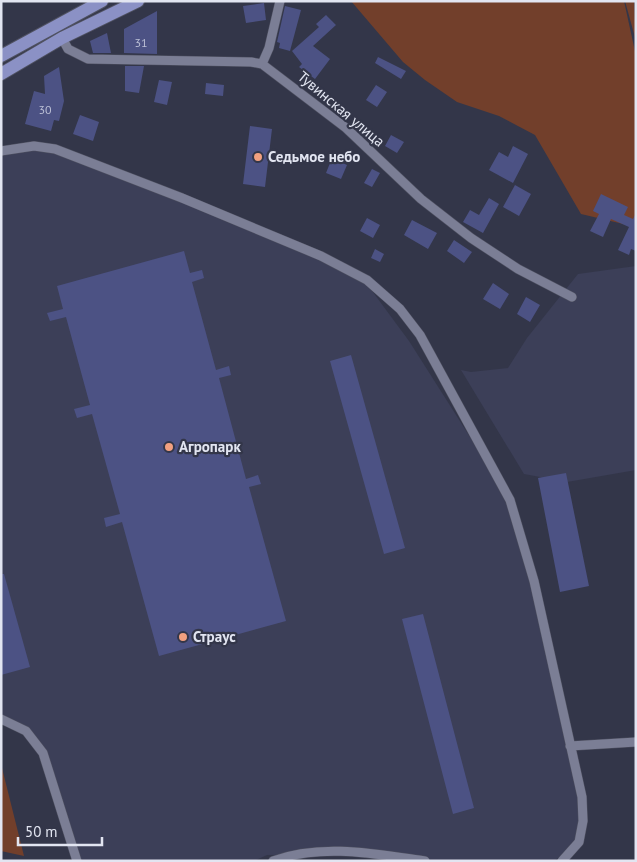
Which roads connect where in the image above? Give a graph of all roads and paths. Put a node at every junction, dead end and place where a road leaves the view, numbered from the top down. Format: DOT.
graph roads {
  1 [pos="102,1"];
  2 [pos="138,1"];
  3 [pos="280,1"];
  4 [pos="62,38"];
  5 [pos="1,56"];
  6 [pos="262,64"];
  7 [pos="1,74"];
  8 [pos="1,151"];
  9 [pos="572,297"];
  10 [pos="1,719"];
  11 [pos="636,742"];
  12 [pos="570,746"];
  13 [pos="77,861"];
  14 [pos="273,861"];
  15 [pos="425,861"];
  16 [pos="562,861"];
  1 -- 5 [label="main road"];
  2 -- 4 [label="main road"];
  3 -- 6 [label="street"];
  4 -- 6 [label="street"];
  4 -- 7 [label="main road"];
  6 -- 9 [label="street, Тувинская улица"];
  8 -- 12 [label="street"];
  10 -- 13 [label="street"];
  11 -- 12 [label="street"];
  12 -- 16 [label="street"];
  14 -- 15 [label="street"];
}
